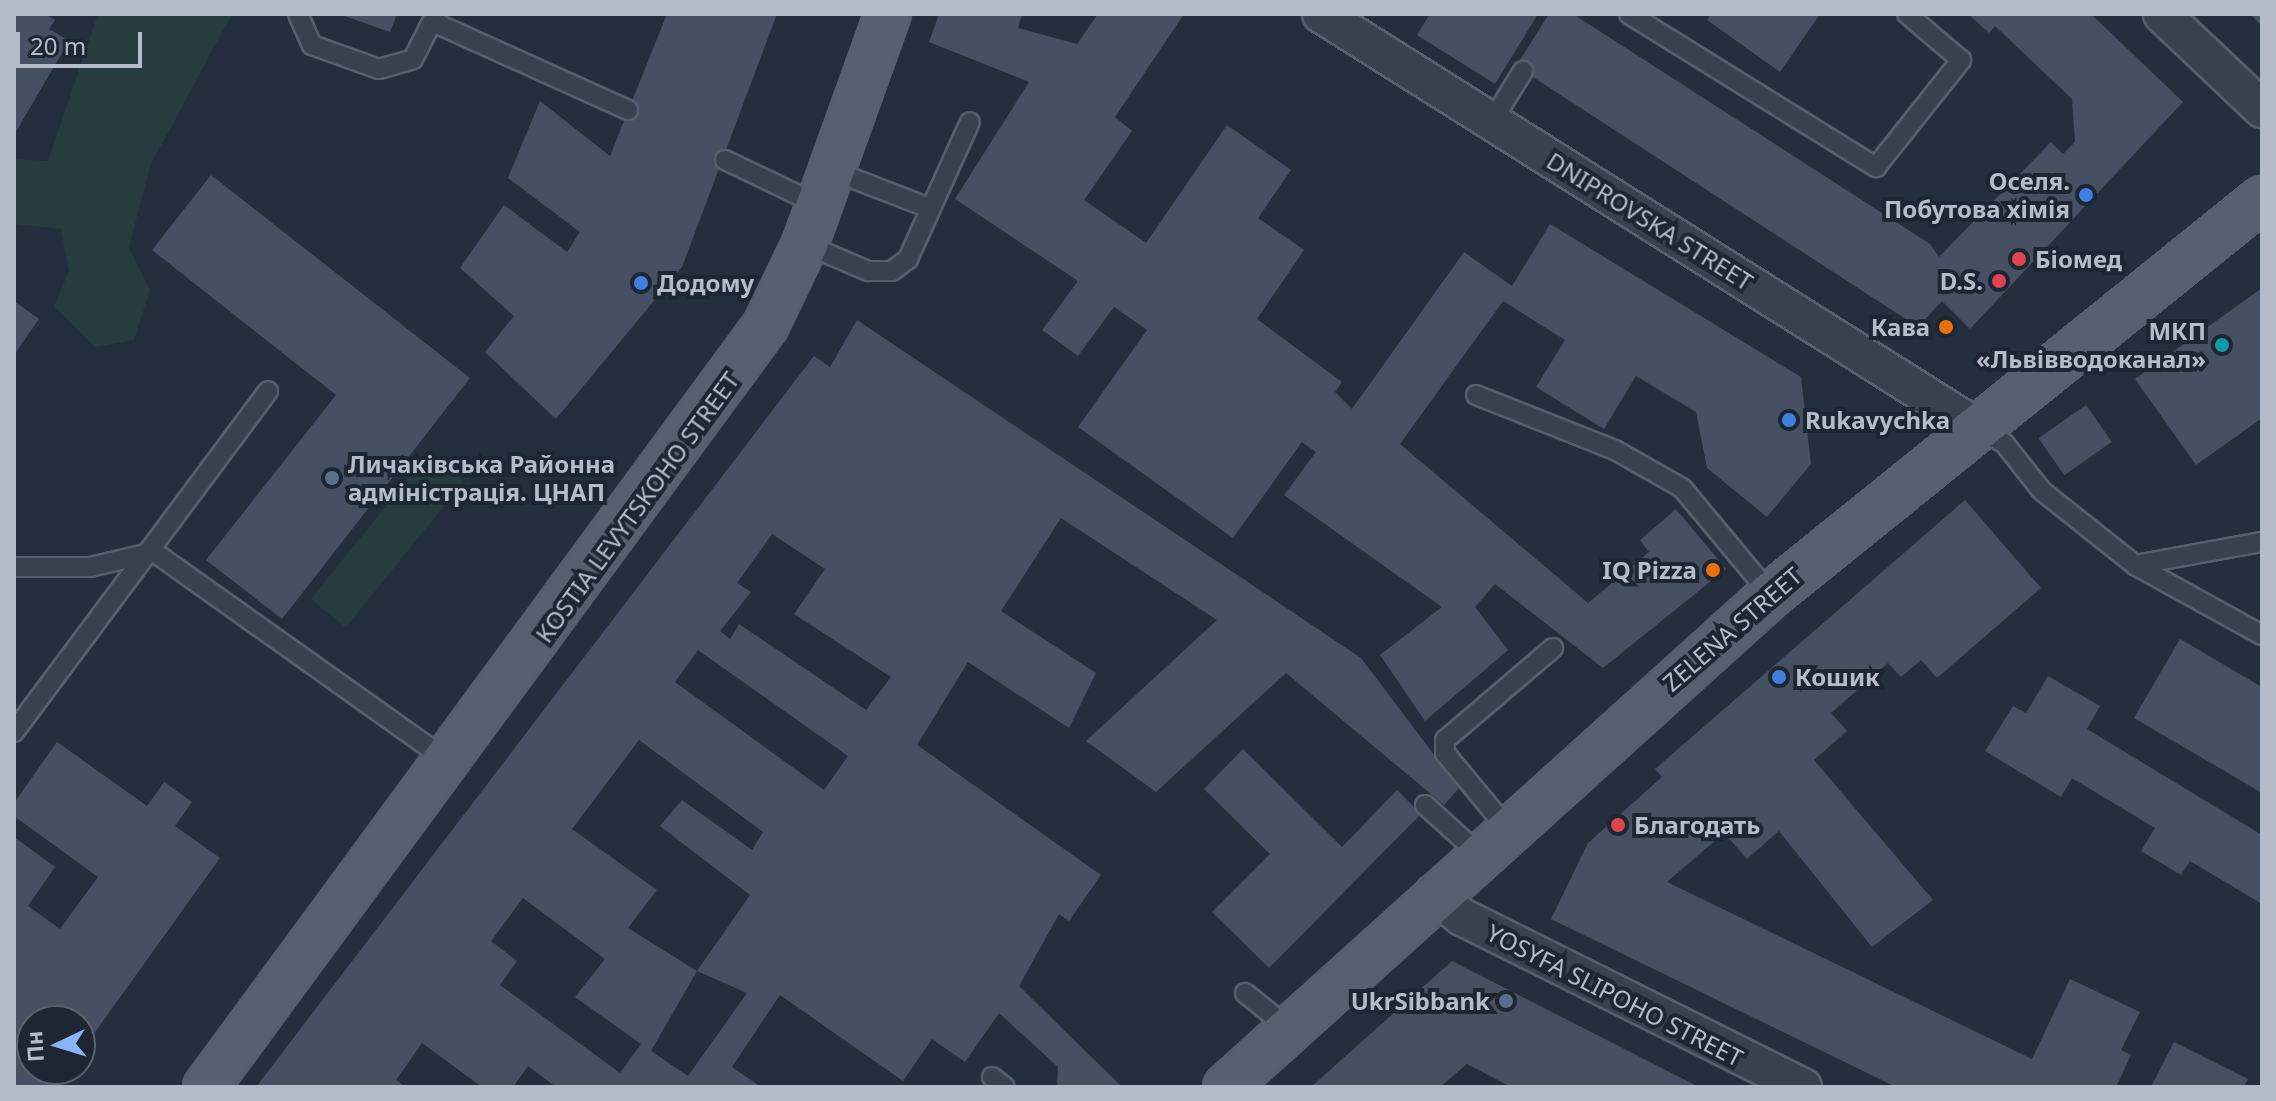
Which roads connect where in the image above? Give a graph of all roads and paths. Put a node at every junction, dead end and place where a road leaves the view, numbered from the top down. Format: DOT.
graph roads {
  1 [pos="298,14"];
  2 [pos="888,14"];
  3 [pos="1321,14"];
  4 [pos="1629,14"];
  5 [pos="1907,14"];
  6 [pos="2162,14"];
  7 [pos="435,18"];
  8 [pos="1523,71"];
  9 [pos="2262,109"];
  10 [pos="628,110"];
  11 [pos="1492,121"];
  12 [pos="970,122"];
  13 [pos="725,160"];
  14 [pos="2262,199"];
  15 [pos="818,206"];
  16 [pos="927,207"];
  17 [pos="268,391"];
  18 [pos="1476,395"];
  19 [pos="1978,428"];
  20 [pos="2262,542"];
  21 [pos="154,552"];
  22 [pos="2135,565"];
  23 [pos="14,567"];
  24 [pos="1771,595"];
  25 [pos="2262,635"];
  26 [pos="1553,648"];
  27 [pos="14,732"];
  28 [pos="450,763"];
  29 [pos="1425,805"];
  30 [pos="1492,840"];
  31 [pos="1434,893"];
  32 [pos="1245,993"];
  33 [pos="1290,1029"];
  34 [pos="206,1087"];
  35 [pos="1226,1087"];
  36 [pos="1803,1087"];
  1 -- 7 [label="lane"];
  2 -- 15 [label="main road, KOSTIA LEVYTSKOHO STREET"];
  3 -- 11 [label="street, DNIPROVSKA STREET"];
  4 -- 5 [label="lane"];
  6 -- 9 [label="street"];
  7 -- 10 [label="lane"];
  8 -- 11 [label="lane"];
  11 -- 19 [label="street, DNIPROVSKA STREET"];
  12 -- 16 [label="lane"];
  13 -- 15 [label="lane"];
  14 -- 19 [label="main road, ZELENA STREET"];
  15 -- 16 [label="lane"];
  15 -- 16 [label="lane"];
  15 -- 28 [label="main road, KOSTIA LEVYTSKOHO STREET"];
  17 -- 21 [label="lane"];
  18 -- 24 [label="lane"];
  19 -- 22 [label="lane"];
  19 -- 24 [label="main road, ZELENA STREET"];
  20 -- 22 [label="lane"];
  21 -- 23 [label="lane"];
  21 -- 27 [label="lane"];
  21 -- 28 [label="lane"];
  22 -- 25 [label="lane"];
  24 -- 30 [label="main road, ZELENA STREET"];
  26 -- 30 [label="lane"];
  28 -- 34 [label="main road, KOSTIA LEVYTSKOHO STREET"];
  29 -- 30 [label="lane"];
  30 -- 31 [label="main road, ZELENA STREET"];
  31 -- 33 [label="main road, ZELENA STREET"];
  31 -- 36 [label="street, YOSYFA SLIPOHO STREET"];
  32 -- 33 [label="lane"];
  33 -- 35 [label="main road, ZELENA STREET"];
}
